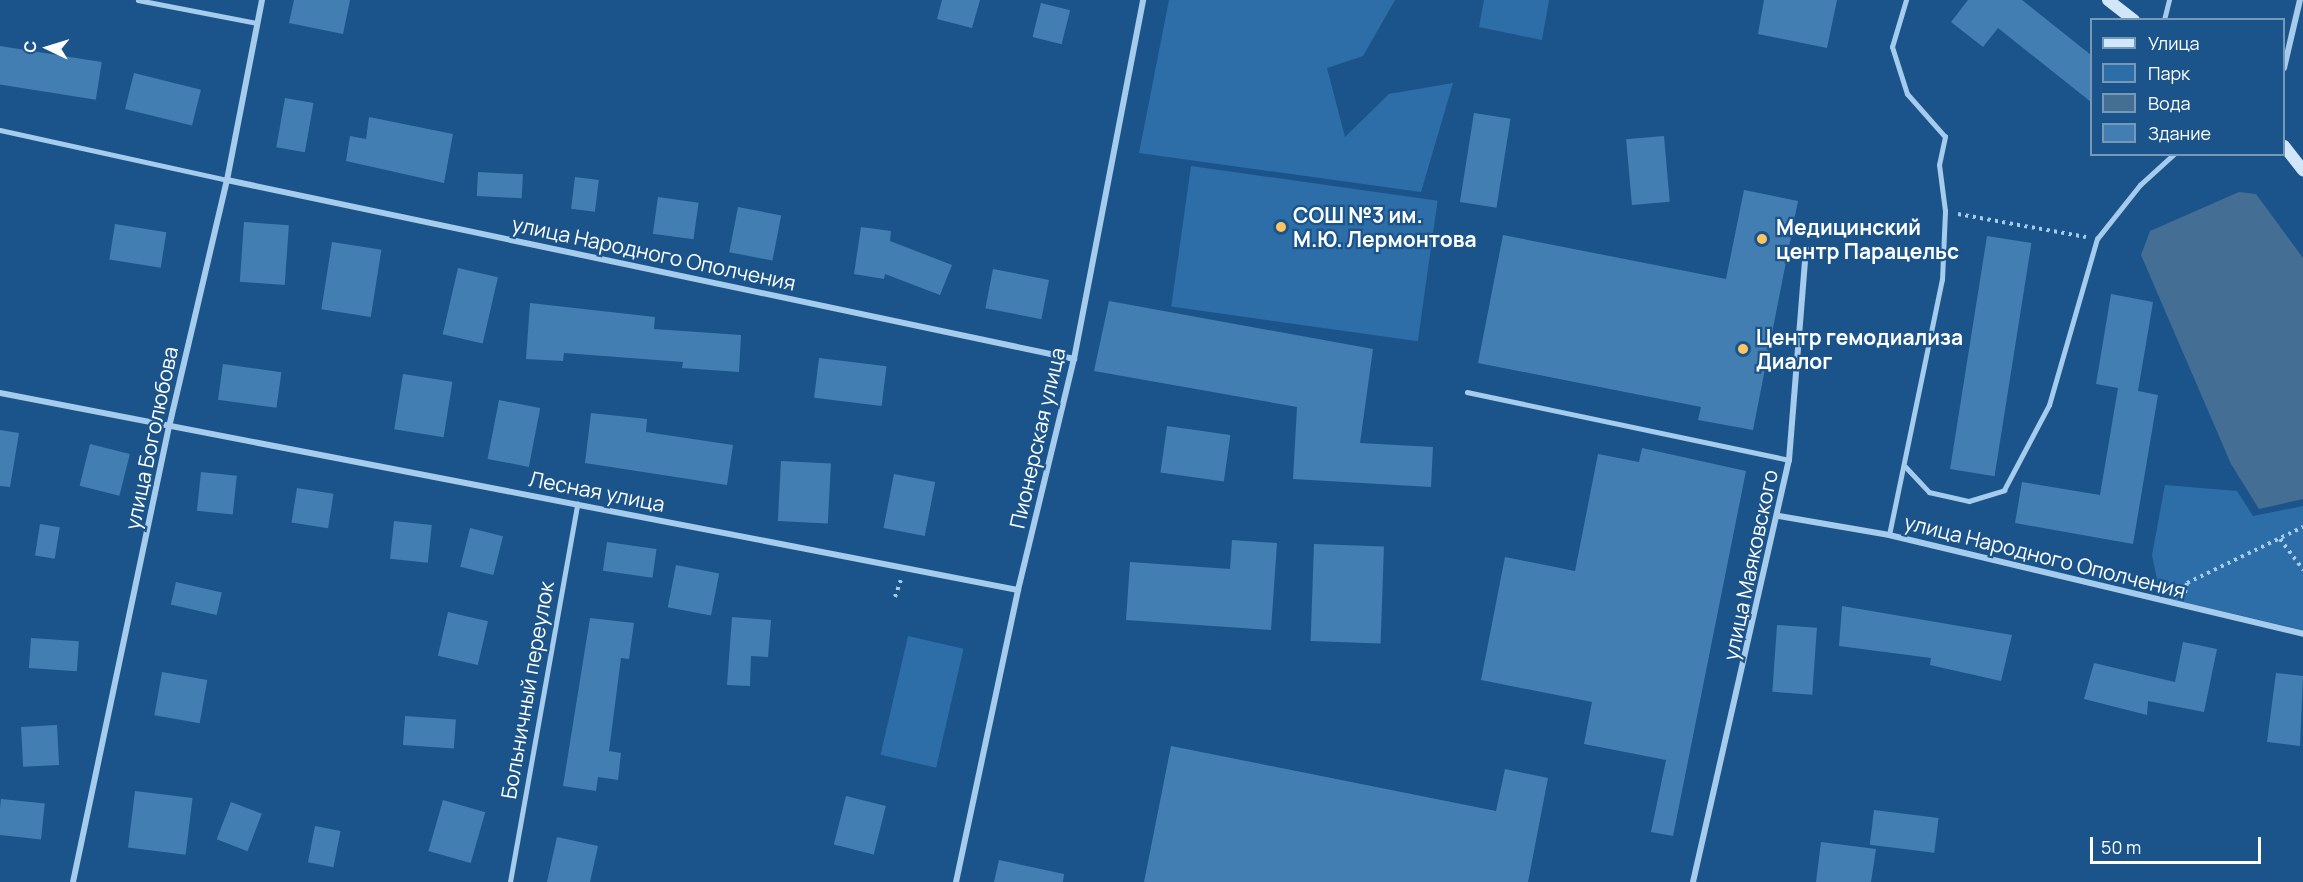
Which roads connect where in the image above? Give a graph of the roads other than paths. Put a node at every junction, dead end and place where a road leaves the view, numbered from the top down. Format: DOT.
graph roads {
  1 [pos="138,0"];
  2 [pos="262,0"];
  3 [pos="1143,0"];
  4 [pos="1906,0"];
  5 [pos="2108,0"];
  6 [pos="2169,0"];
  7 [pos="2300,0"];
  8 [pos="2131,18"];
  9 [pos="2164,18"];
  10 [pos="257,23"];
  11 [pos="2285,60"];
  12 [pos="0,130"];
  13 [pos="2285,148"];
  14 [pos="2172,156"];
  15 [pos="2303,170"];
  16 [pos="227,180"];
  17 [pos="1806,249"];
  18 [pos="1074,358"];
  19 [pos="1467,392"];
  20 [pos="0,393"];
  21 [pos="169,427"];
  22 [pos="1790,460"];
  23 [pos="1906,467"];
  24 [pos="577,504"];
  25 [pos="1779,516"];
  26 [pos="1889,535"];
  27 [pos="1018,590"];
  28 [pos="2303,634"];
  29 [pos="73,882"];
  30 [pos="510,882"];
  31 [pos="956,882"];
  32 [pos="1693,882"];
  1 -- 10 [label="lane"];
  2 -- 10 [label="street, улица Боголюбова"];
  3 -- 18 [label="street, Пионерская улица"];
  4 -- 23 [label="lane"];
  5 -- 8 [label="main road"];
  6 -- 9 [label="lane"];
  7 -- 11 [label="street"];
  10 -- 16 [label="street, улица Боголюбова"];
  12 -- 16 [label="lane"];
  13 -- 15 [label="main road"];
  14 -- 23 [label="lane"];
  16 -- 18 [label="street, улица Народного Ополчения"];
  16 -- 21 [label="street, улица Боголюбова"];
  17 -- 22 [label="street, улица Маяковского"];
  18 -- 27 [label="street, Пионерская улица"];
  19 -- 22 [label="lane"];
  20 -- 21 [label="street, Лесная улица"];
  21 -- 24 [label="street, Лесная улица"];
  21 -- 29 [label="street, улица Боголюбова"];
  22 -- 25 [label="street, улица Маяковского"];
  23 -- 26 [label="lane"];
  24 -- 27 [label="street, Лесная улица"];
  24 -- 30 [label="lane, Больничный переулок"];
  25 -- 26 [label="street, улица Народного Ополчения"];
  25 -- 32 [label="street, улица Маяковского"];
  26 -- 28 [label="street, улица Народного Ополчения"];
  27 -- 31 [label="street, Пионерская улица"];
}
